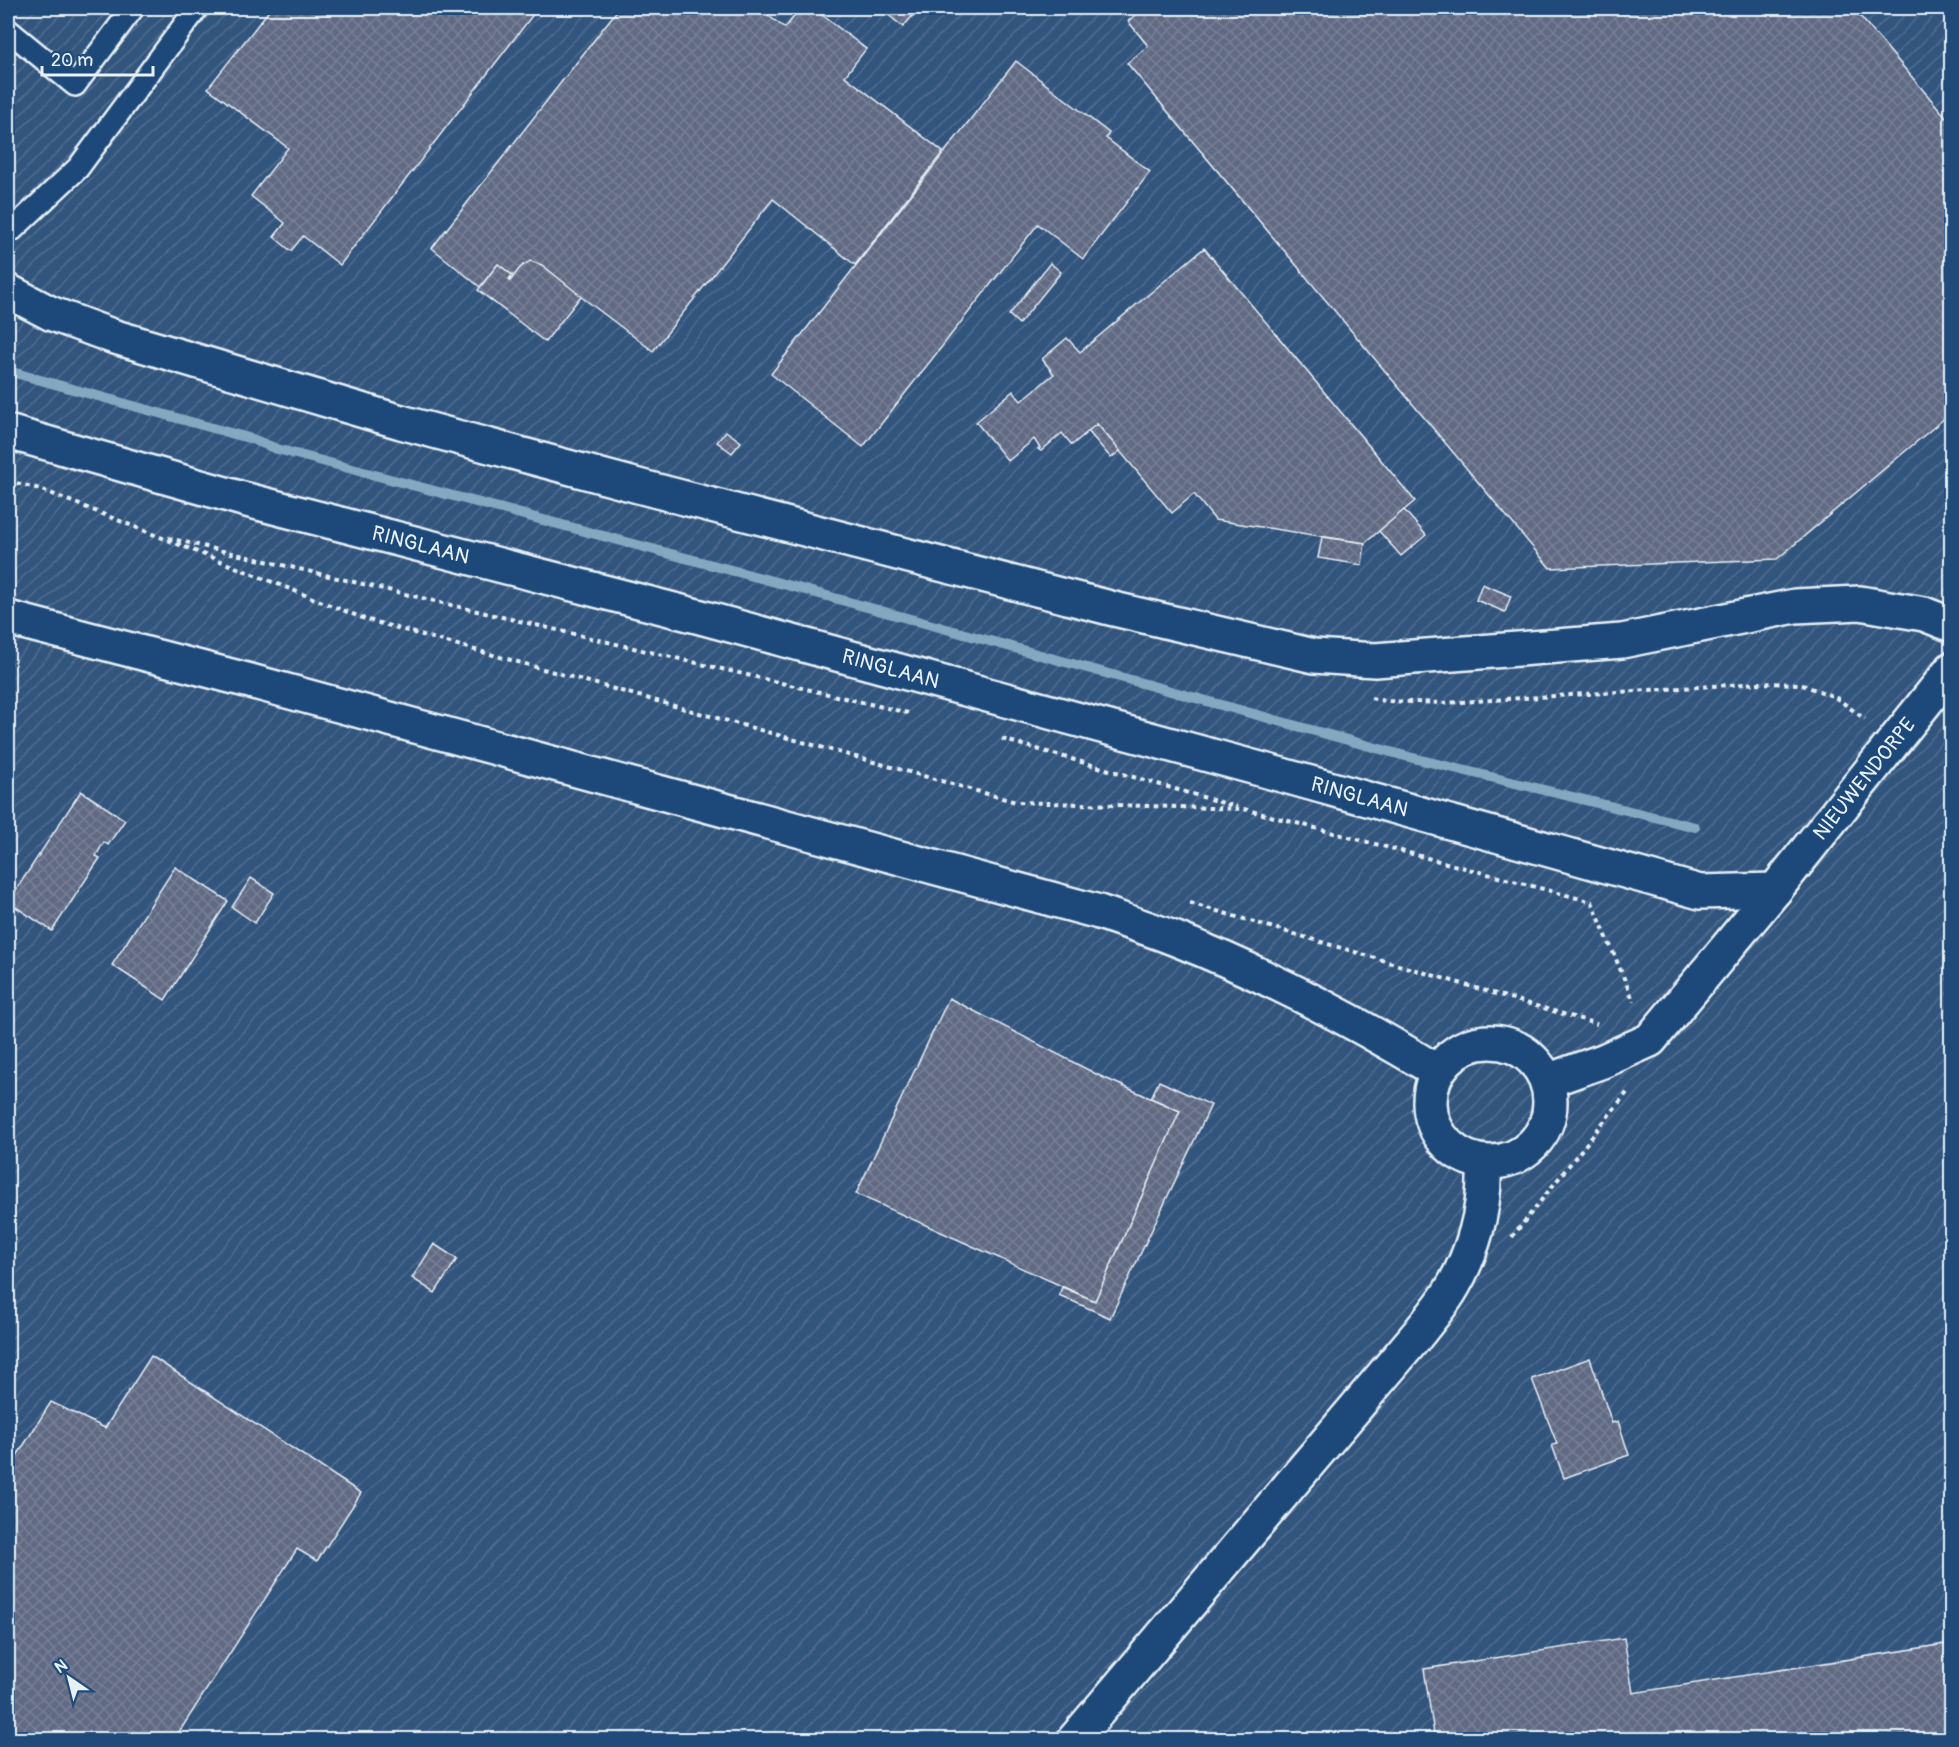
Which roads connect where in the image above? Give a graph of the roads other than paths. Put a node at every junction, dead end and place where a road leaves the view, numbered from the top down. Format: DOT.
graph roads {
  1 [pos="133,8"];
  2 [pos="197,8"];
  3 [pos="8,30"];
  4 [pos="8,227"];
  5 [pos="8,291"];
  6 [pos="8,432"];
  7 [pos="8,618"];
  8 [pos="1952,625"];
  9 [pos="1952,669"];
  10 [pos="1775,890"];
  11 [pos="1437,1071"];
  12 [pos="1547,1081"];
  13 [pos="1484,1164"];
  14 [pos="1074,1740"];
  1 -- 3 [label="lane"];
  2 -- 4 [label="lane"];
  5 -- 8 [label="street"];
  6 -- 10 [label="street, RINGLAAN"];
  7 -- 11 [label="street"];
  9 -- 10 [label="street, NIEUWENDORPE"];
  10 -- 12 [label="street, NIEUWENDORPE"];
  11 -- 12 [label="street"];
  11 -- 13 [label="street"];
  12 -- 13 [label="street"];
  13 -- 14 [label="street"];
}
